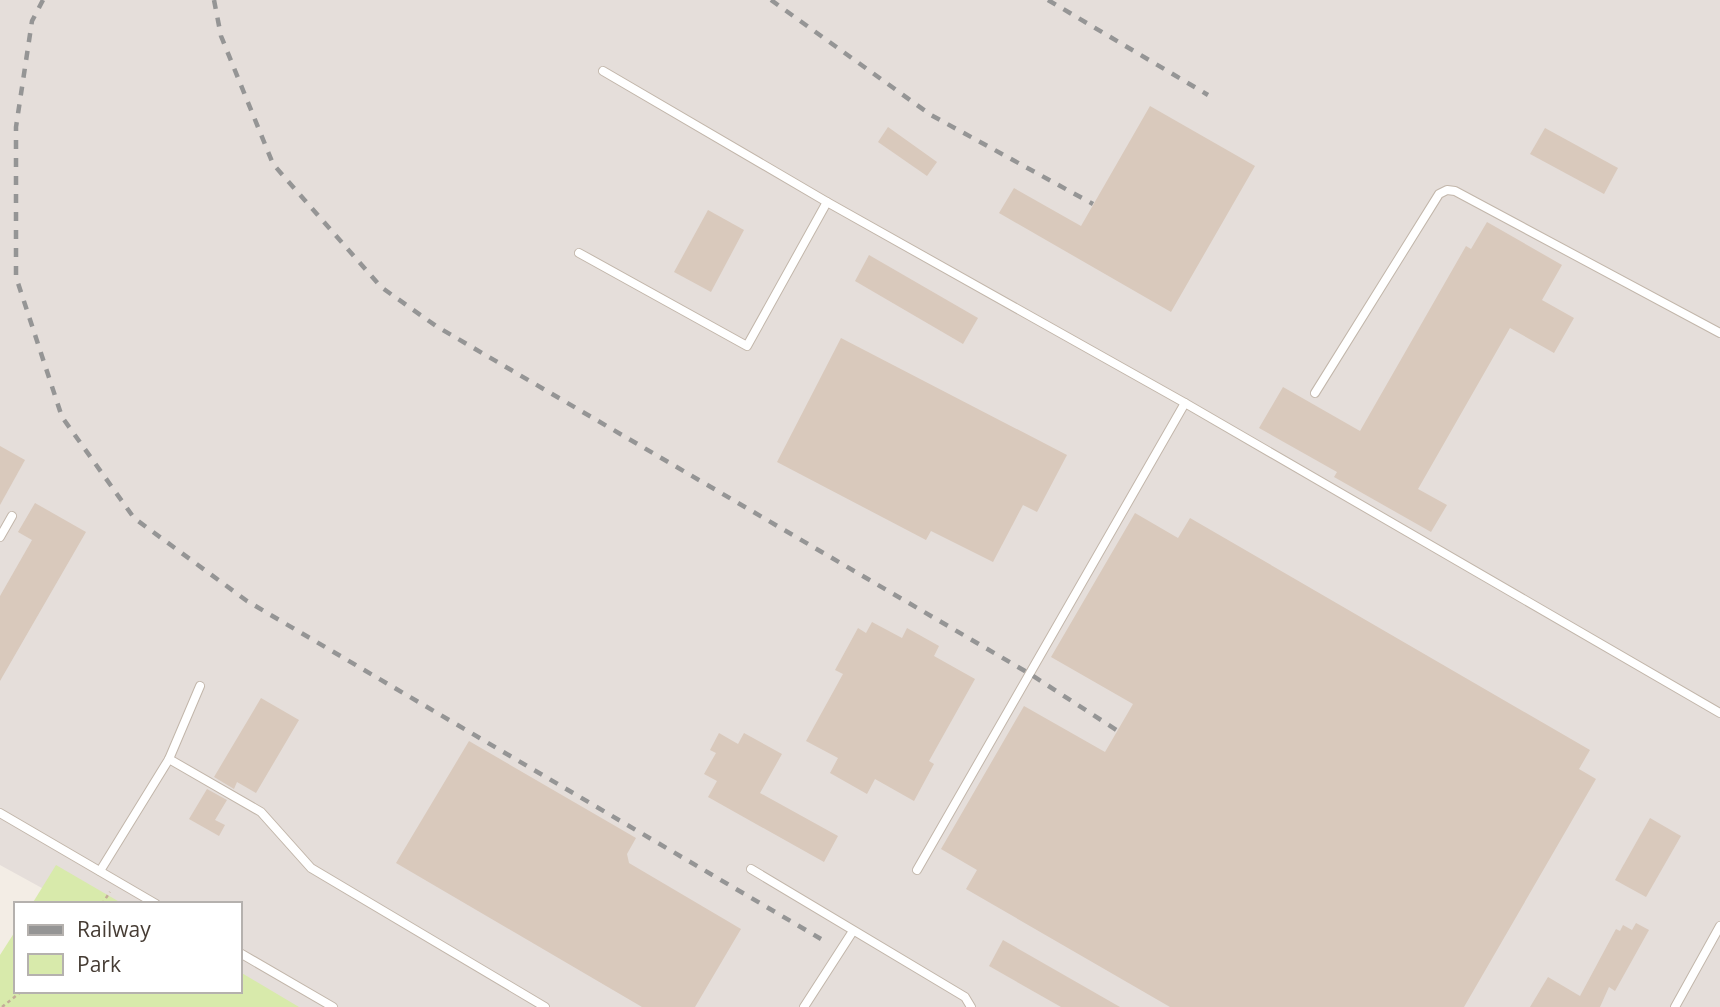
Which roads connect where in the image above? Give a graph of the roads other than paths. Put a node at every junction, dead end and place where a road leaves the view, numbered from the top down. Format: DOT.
graph roads {
  1 [pos="603,71"];
  2 [pos="827,202"];
  3 [pos="579,253"];
  4 [pos="1720,333"];
  5 [pos="1315,393"];
  6 [pos="1185,403"];
  7 [pos="12,516"];
  8 [pos="0,537"];
  9 [pos="200,686"];
  10 [pos="1720,713"];
  11 [pos="169,759"];
  12 [pos="0,813"];
  13 [pos="751,869"];
  14 [pos="917,870"];
  15 [pos="100,871"];
  16 [pos="153,902"];
  17 [pos="1720,926"];
  18 [pos="853,931"];
  19 [pos="242,954"];
  20 [pos="333,1007"];
  21 [pos="545,1007"];
  22 [pos="804,1007"];
  23 [pos="971,1007"];
  24 [pos="1675,1007"];
  1 -- 2 [label="lane"];
  2 -- 3 [label="lane"];
  2 -- 6 [label="lane"];
  4 -- 5 [label="lane"];
  6 -- 10 [label="lane"];
  6 -- 14 [label="lane"];
  7 -- 8 [label="lane"];
  9 -- 11 [label="lane"];
  11 -- 15 [label="lane"];
  11 -- 21 [label="lane"];
  12 -- 15 [label="lane"];
  13 -- 18 [label="lane"];
  15 -- 16 [label="lane"];
  17 -- 24 [label="lane"];
  18 -- 22 [label="lane"];
  18 -- 23 [label="lane"];
  19 -- 20 [label="lane"];
}
